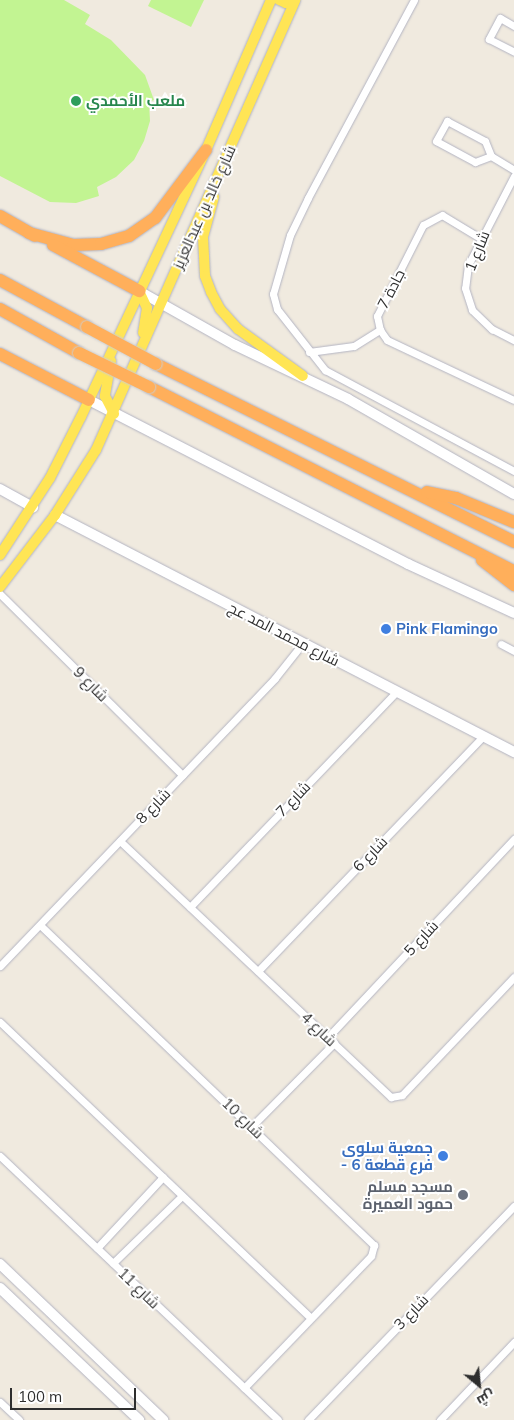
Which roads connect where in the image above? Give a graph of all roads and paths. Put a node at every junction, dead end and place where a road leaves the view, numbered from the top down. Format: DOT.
graph roads {
  1 [pos="271,0"];
  2 [pos="279,0"];
  3 [pos="294,0"];
  4 [pos="414,0"];
  5 [pos="514,26"];
  6 [pos="514,52"];
  7 [pos="206,150"];
  8 [pos="491,156"];
  9 [pos="224,163"];
  10 [pos="514,170"];
  11 [pos="514,176"];
  12 [pos="0,216"];
  13 [pos="29,233"];
  14 [pos="480,238"];
  15 [pos="0,280"];
  16 [pos="139,291"];
  17 [pos="161,304"];
  18 [pos="0,309"];
  19 [pos="380,330"];
  20 [pos="118,334"];
  21 [pos="514,340"];
  22 [pos="309,352"];
  23 [pos="0,354"];
  24 [pos="303,376"];
  25 [pos="125,386"];
  26 [pos="89,400"];
  27 [pos="514,400"];
  28 [pos="114,414"];
  29 [pos="514,471"];
  30 [pos="409,488"];
  31 [pos="0,489"];
  32 [pos="514,494"];
  33 [pos="33,507"];
  34 [pos="55,515"];
  35 [pos="514,522"];
  36 [pos="514,542"];
  37 [pos="469,549"];
  38 [pos="0,555"];
  39 [pos="514,571"];
  40 [pos="514,585"];
  41 [pos="0,587"];
  42 [pos="0,594"];
  43 [pos="514,613"];
  44 [pos="302,644"];
  45 [pos="501,644"];
  46 [pos="514,651"];
  47 [pos="396,692"];
  48 [pos="482,736"];
  49 [pos="514,752"];
  50 [pos="182,775"];
  51 [pos="514,839"];
  52 [pos="120,841"];
  53 [pos="190,907"];
  54 [pos="40,925"];
  55 [pos="0,966"];
  56 [pos="258,971"];
  57 [pos="514,977"];
  58 [pos="0,1022"];
  59 [pos="328,1037"];
  60 [pos="334,1043"];
  61 [pos="252,1126"];
  62 [pos="0,1156"];
  63 [pos="163,1177"];
  64 [pos="182,1196"];
  65 [pos="514,1206"];
  66 [pos="96,1248"];
  67 [pos="0,1264"];
  68 [pos="113,1264"];
  69 [pos="0,1288"];
  70 [pos="311,1318"];
  71 [pos="514,1342"];
  72 [pos="244,1388"];
  73 [pos="0,1402"];
  74 [pos="19,1420"];
  75 [pos="139,1420"];
  76 [pos="162,1420"];
  77 [pos="278,1420"];
  78 [pos="308,1420"];
  79 [pos="440,1420"];
  1 -- 7 [label="main road, شارع خالد بن عبدالعزيز"];
  2 -- 3 [label="main road"];
  3 -- 9 [label="main road, شارع خالد بن عبدالعزيز"];
  4 -- 22 [label="street"];
  5 -- 6 [label="street"];
  7 -- 13 [label="highway"];
  7 -- 16 [label="main road, شارع خالد بن عبدالعزيز"];
  8 -- 8 [label="street"];
  8 -- 10 [label="street"];
  9 -- 17 [label="main road, شارع خالد بن عبدالعزيز"];
  9 -- 24 [label="main road"];
  11 -- 14 [label="street, شارع 1"];
  12 -- 13 [label="highway"];
  13 -- 16 [label="highway"];
  14 -- 19 [label="street, جادة 7"];
  14 -- 21 [label="street, شارع 1"];
  15 -- 30 [label="highway, bridge"];
  16 -- 17 [label="street"];
  16 -- 20 [label="main road, شارع خالد بن عبدالعزيز"];
  16 -- 25 [label="main road"];
  17 -- 24 [label="street"];
  17 -- 25 [label="main road, شارع خالد بن عبدالعزيز"];
  18 -- 37 [label="highway, bridge"];
  19 -- 22 [label="street"];
  19 -- 27 [label="street, جادة 7"];
  20 -- 26 [label="main road, شارع خالد بن عبدالعزيز"];
  20 -- 28 [label="main road"];
  22 -- 29 [label="street"];
  23 -- 26 [label="highway"];
  24 -- 32 [label="street"];
  25 -- 28 [label="main road, شارع خالد بن عبدالعزيز"];
  26 -- 28 [label="street"];
  26 -- 33 [label="main road, شارع خالد بن عبدالعزيز"];
  28 -- 34 [label="main road, شارع خالد بن عبدالعزيز"];
  28 -- 43 [label="street"];
  30 -- 35 [label="highway"];
  30 -- 36 [label="highway"];
  31 -- 33 [label="street"];
  33 -- 38 [label="main road, شارع خالد بن عبدالعزيز"];
  34 -- 41 [label="main road, شارع خالد بن عبدالعزيز"];
  34 -- 44 [label="street, شارع محمد المد عج"];
  37 -- 39 [label="highway"];
  37 -- 40 [label="highway"];
  42 -- 50 [label="street, شارع 9"];
  44 -- 47 [label="street, شارع محمد المد عج"];
  44 -- 50 [label="street, شارع 8"];
  45 -- 46 [label="street"];
  47 -- 48 [label="street, شارع محمد المد عج"];
  47 -- 53 [label="street, شارع 7"];
  48 -- 49 [label="street, شارع محمد المد عج"];
  48 -- 56 [label="street, شارع 6"];
  50 -- 52 [label="street, شارع 8"];
  51 -- 59 [label="street, شارع 5"];
  52 -- 53 [label="street, شارع 4"];
  52 -- 54 [label="street, شارع 8"];
  53 -- 56 [label="street, شارع 4"];
  54 -- 55 [label="street, شارع 8"];
  54 -- 61 [label="street, شارع 10"];
  56 -- 59 [label="street, شارع 4"];
  57 -- 60 [label="street, شارع 4"];
  58 -- 63 [label="street"];
  59 -- 60 [label="street, شارع 4"];
  60 -- 61 [label="street"];
  61 -- 70 [label="street, شارع 10"];
  62 -- 66 [label="street, شارع 11"];
  63 -- 64 [label="street"];
  63 -- 66 [label="street"];
  64 -- 68 [label="street"];
  64 -- 70 [label="street"];
  65 -- 78 [label="street, شارع 3"];
  66 -- 68 [label="street, شارع 11"];
  67 -- 76 [label="street"];
  68 -- 72 [label="street, شارع 11"];
  69 -- 75 [label="street"];
  70 -- 72 [label="street, شارع 10"];
  71 -- 79 [label="street"];
  72 -- 77 [label="street, شارع 11"];
  73 -- 74 [label="street"];
}
